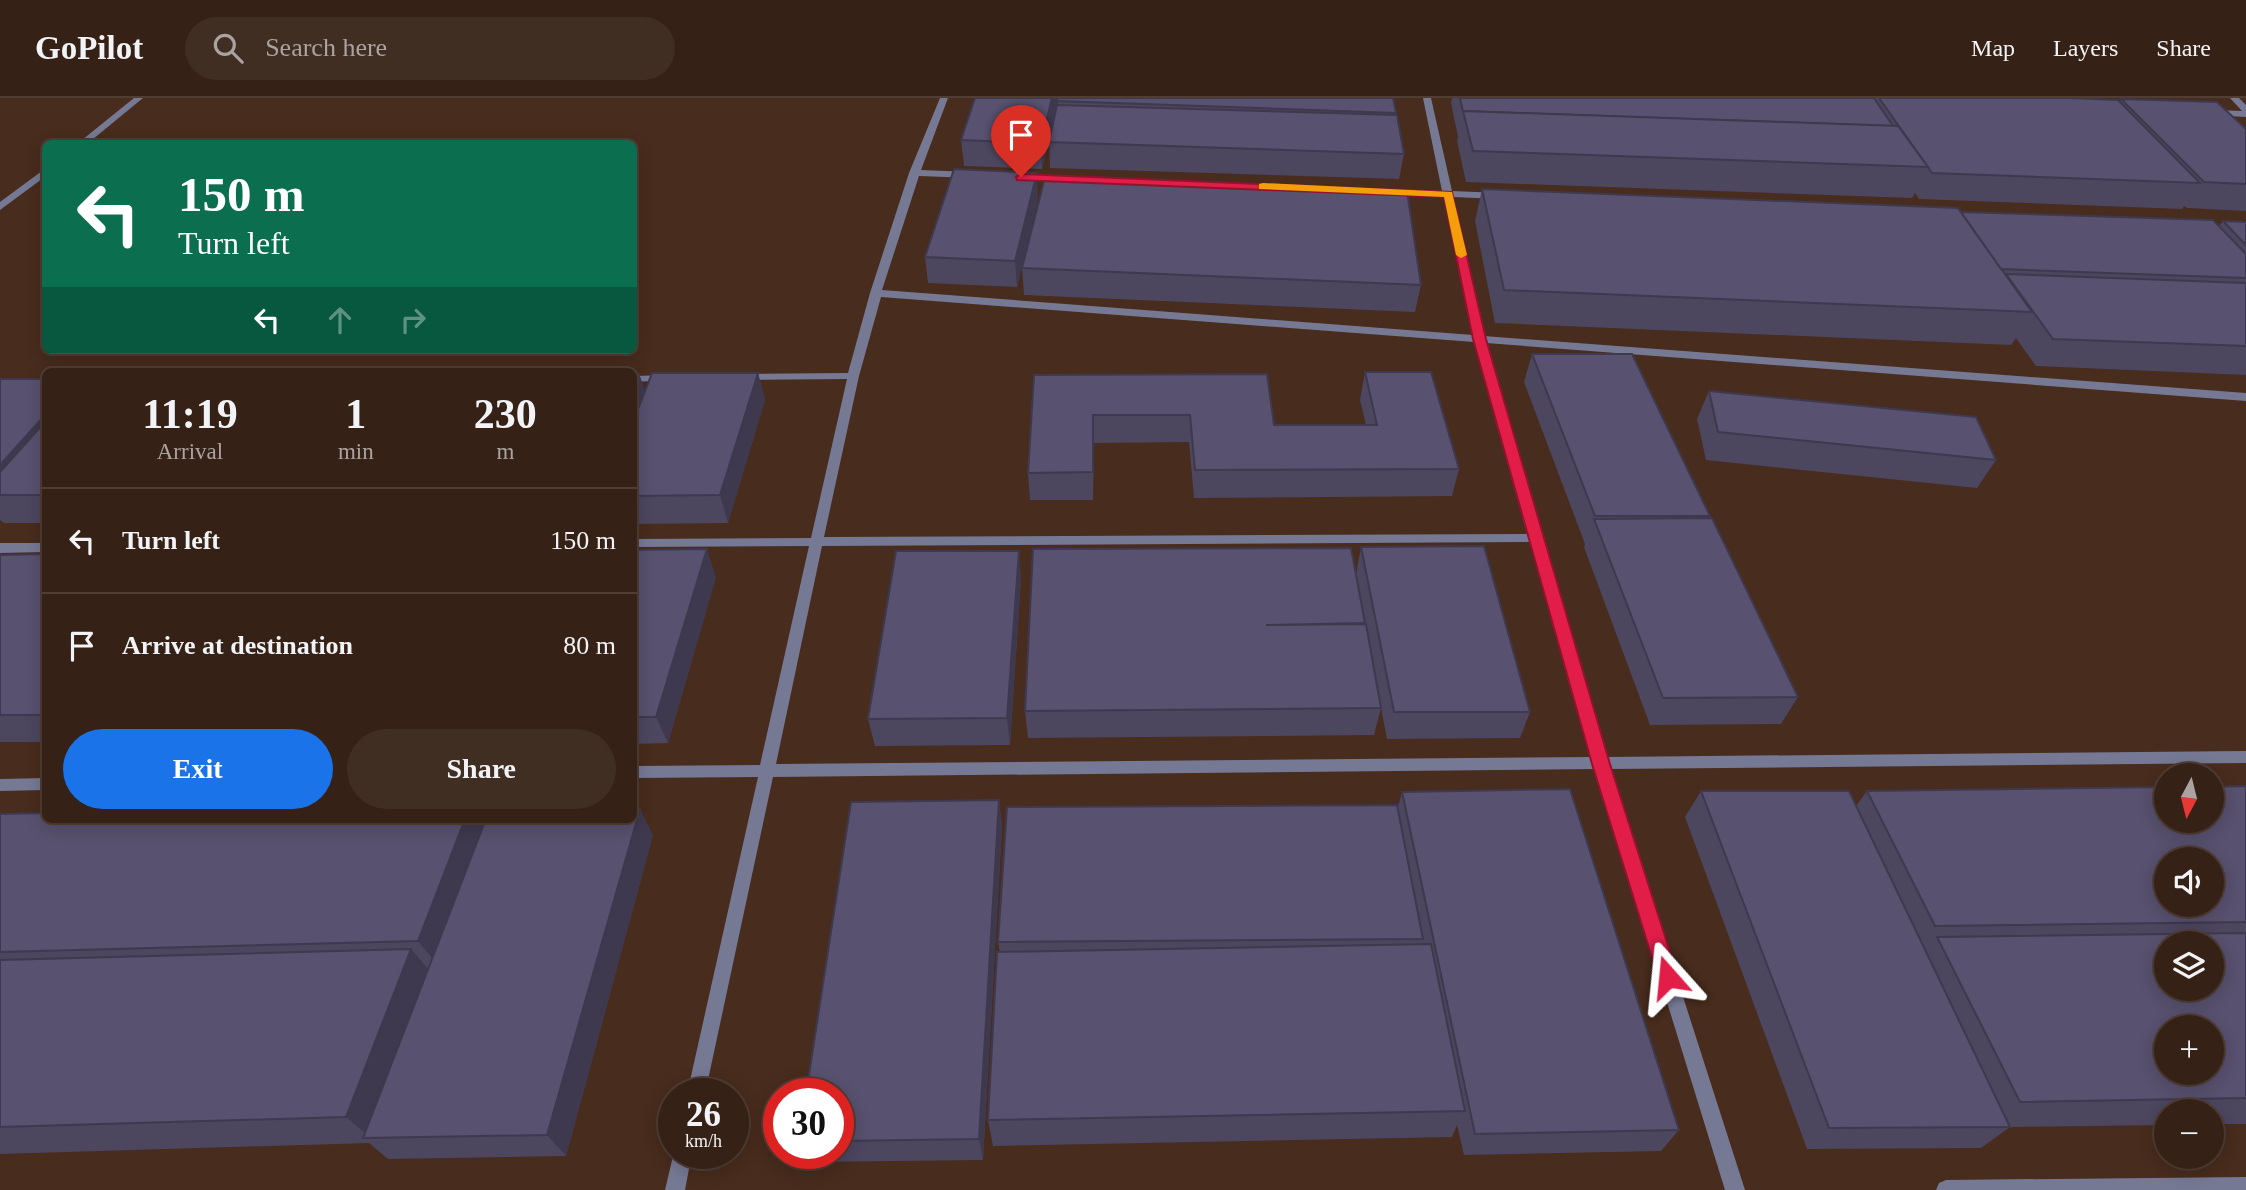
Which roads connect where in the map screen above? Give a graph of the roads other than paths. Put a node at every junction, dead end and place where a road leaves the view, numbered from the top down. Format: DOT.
graph roads {
  1 [pos="139,98"];
  2 [pos="944,98"];
  3 [pos="1427,98"];
  4 [pos="2234,98"];
  5 [pos="2205,112"];
  6 [pos="2246,112"];
  7 [pos="86,140"];
  8 [pos="914,173"];
  9 [pos="42,174"];
  10 [pos="983,176"];
  11 [pos="1380,191"];
  12 [pos="1449,194"];
  13 [pos="1505,196"];
  14 [pos="0,206"];
  15 [pos="875,293"];
  16 [pos="1479,339"];
  17 [pos="853,376"];
  18 [pos="730,377"];
  19 [pos="675,378"];
  20 [pos="637,379"];
  21 [pos="2246,397"];
  22 [pos="1535,538"];
  23 [pos="818,541"];
  24 [pos="637,543"];
  25 [pos="42,547"];
  26 [pos="0,548"];
  27 [pos="2246,757"];
  28 [pos="1601,764"];
  29 [pos="768,770"];
  30 [pos="637,772"];
  31 [pos="42,784"];
  32 [pos="0,785"];
  33 [pos="700,1078"];
  34 [pos="680,1169"];
  35 [pos="2246,1187"];
  36 [pos="675,1190"];
  37 [pos="1735,1190"];
  38 [pos="1946,1190"];
  1 -- 7 [label="street"];
  2 -- 8 [label="street"];
  3 -- 12 [label="street"];
  4 -- 6 [label="street"];
  5 -- 6 [label="street"];
  8 -- 10 [label="street"];
  8 -- 15 [label="street"];
  9 -- 14 [label="street"];
  11 -- 12 [label="street"];
  12 -- 13 [label="street"];
  12 -- 16 [label="street"];
  15 -- 16 [label="street"];
  15 -- 17 [label="street"];
  16 -- 21 [label="street"];
  16 -- 22 [label="street"];
  17 -- 18 [label="street"];
  17 -- 23 [label="street"];
  19 -- 20 [label="street"];
  22 -- 23 [label="street"];
  22 -- 28 [label="street"];
  23 -- 24 [label="street"];
  23 -- 29 [label="street"];
  25 -- 26 [label="street"];
  27 -- 28 [label="street"];
  28 -- 29 [label="street"];
  28 -- 37 [label="street"];
  29 -- 30 [label="street"];
  29 -- 33 [label="street"];
  31 -- 32 [label="street"];
  34 -- 36 [label="street"];
  35 -- 38 [label="street"];
}
